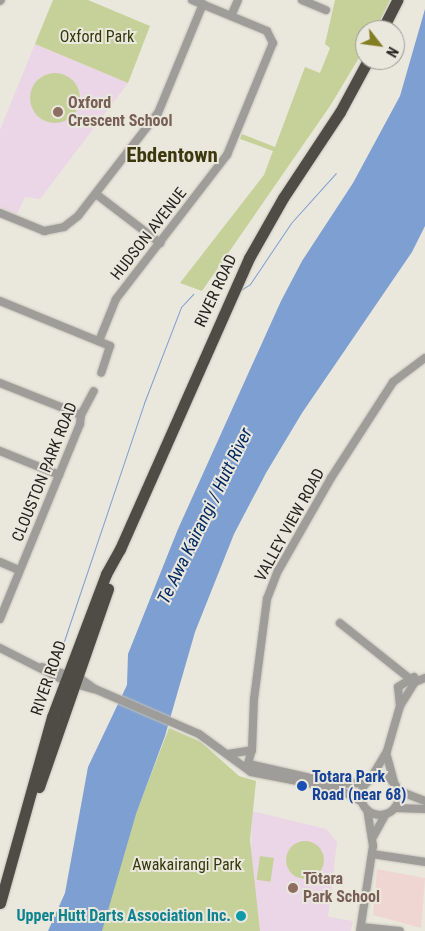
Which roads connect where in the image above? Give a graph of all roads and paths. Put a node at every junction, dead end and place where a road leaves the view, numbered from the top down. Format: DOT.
graph roads {
  1 [pos="192,0"];
  2 [pos="238,0"];
  3 [pos="302,0"];
  4 [pos="397,0"];
  5 [pos="203,4"];
  6 [pos="326,10"];
  7 [pos="231,16"];
  8 [pos="387,20"];
  9 [pos="363,70"];
  10 [pos="96,194"];
  11 [pos="0,213"];
  12 [pos="160,243"];
  13 [pos="0,301"];
  14 [pos="99,341"];
  15 [pos="425,358"];
  16 [pos="101,373"];
  17 [pos="0,383"];
  18 [pos="94,391"];
  19 [pos="81,415"];
  20 [pos="0,451"];
  21 [pos="60,475"];
  22 [pos="0,562"];
  23 [pos="19,570"];
  24 [pos="0,619"];
  25 [pos="340,622"];
  26 [pos="0,648"];
  27 [pos="409,678"];
  28 [pos="425,678"];
  29 [pos="70,679"];
  30 [pos="400,706"];
  31 [pos="252,750"];
  32 [pos="387,751"];
  33 [pos="228,754"];
  34 [pos="248,767"];
  35 [pos="369,781"];
  36 [pos="394,782"];
  37 [pos="399,791"];
  38 [pos="425,801"];
  39 [pos="362,802"];
  40 [pos="395,808"];
  41 [pos="425,809"];
  42 [pos="367,810"];
  43 [pos="385,815"];
  44 [pos="373,837"];
  45 [pos="372,854"];
  46 [pos="425,862"];
  47 [pos="0,903"];
  48 [pos="365,929"];
  49 [pos="400,931"];
  1 -- 5 [label="street"];
  2 -- 7 [label="street"];
  3 -- 6 [label="street"];
  4 -- 8 [label="highway"];
  5 -- 7 [label="street"];
  5 -- 10 [label="street"];
  7 -- 12 [label="street, HUDSON AVENUE"];
  9 -- 29 [label="highway, RIVER ROAD"];
  10 -- 11 [label="street"];
  10 -- 12 [label="street"];
  12 -- 14 [label="street, HUDSON AVENUE"];
  13 -- 14 [label="street"];
  14 -- 16 [label="street"];
  15 -- 31 [label="street, VALLEY VIEW ROAD"];
  17 -- 19 [label="street"];
  18 -- 19 [label="street, CLOUSTON PARK ROAD"];
  19 -- 21 [label="street, CLOUSTON PARK ROAD"];
  20 -- 21 [label="street"];
  21 -- 23 [label="street, CLOUSTON PARK ROAD"];
  22 -- 23 [label="street"];
  23 -- 24 [label="street, CLOUSTON PARK ROAD"];
  25 -- 27 [label="street"];
  26 -- 29 [label="street"];
  27 -- 28 [label="street"];
  27 -- 30 [label="street"];
  28 -- 30 [label="street"];
  29 -- 33 [label="street"];
  29 -- 47 [label="highway, RIVER ROAD"];
  30 -- 32 [label="street"];
  31 -- 33 [label="street"];
  31 -- 34 [label="street, VALLEY VIEW ROAD"];
  32 -- 35 [label="street"];
  32 -- 36 [label="street"];
  33 -- 34 [label="street"];
  34 -- 35 [label="street"];
  34 -- 39 [label="street"];
  35 -- 36 [label="street"];
  35 -- 39 [label="street"];
  36 -- 37 [label="street"];
  37 -- 38 [label="street"];
  37 -- 40 [label="street"];
  39 -- 42 [label="street"];
  40 -- 41 [label="street"];
  40 -- 43 [label="street"];
  42 -- 43 [label="street"];
  42 -- 44 [label="street"];
  43 -- 44 [label="street"];
  44 -- 45 [label="street"];
  45 -- 46 [label="street"];
  45 -- 48 [label="street"];
  48 -- 49 [label="street"];
}
